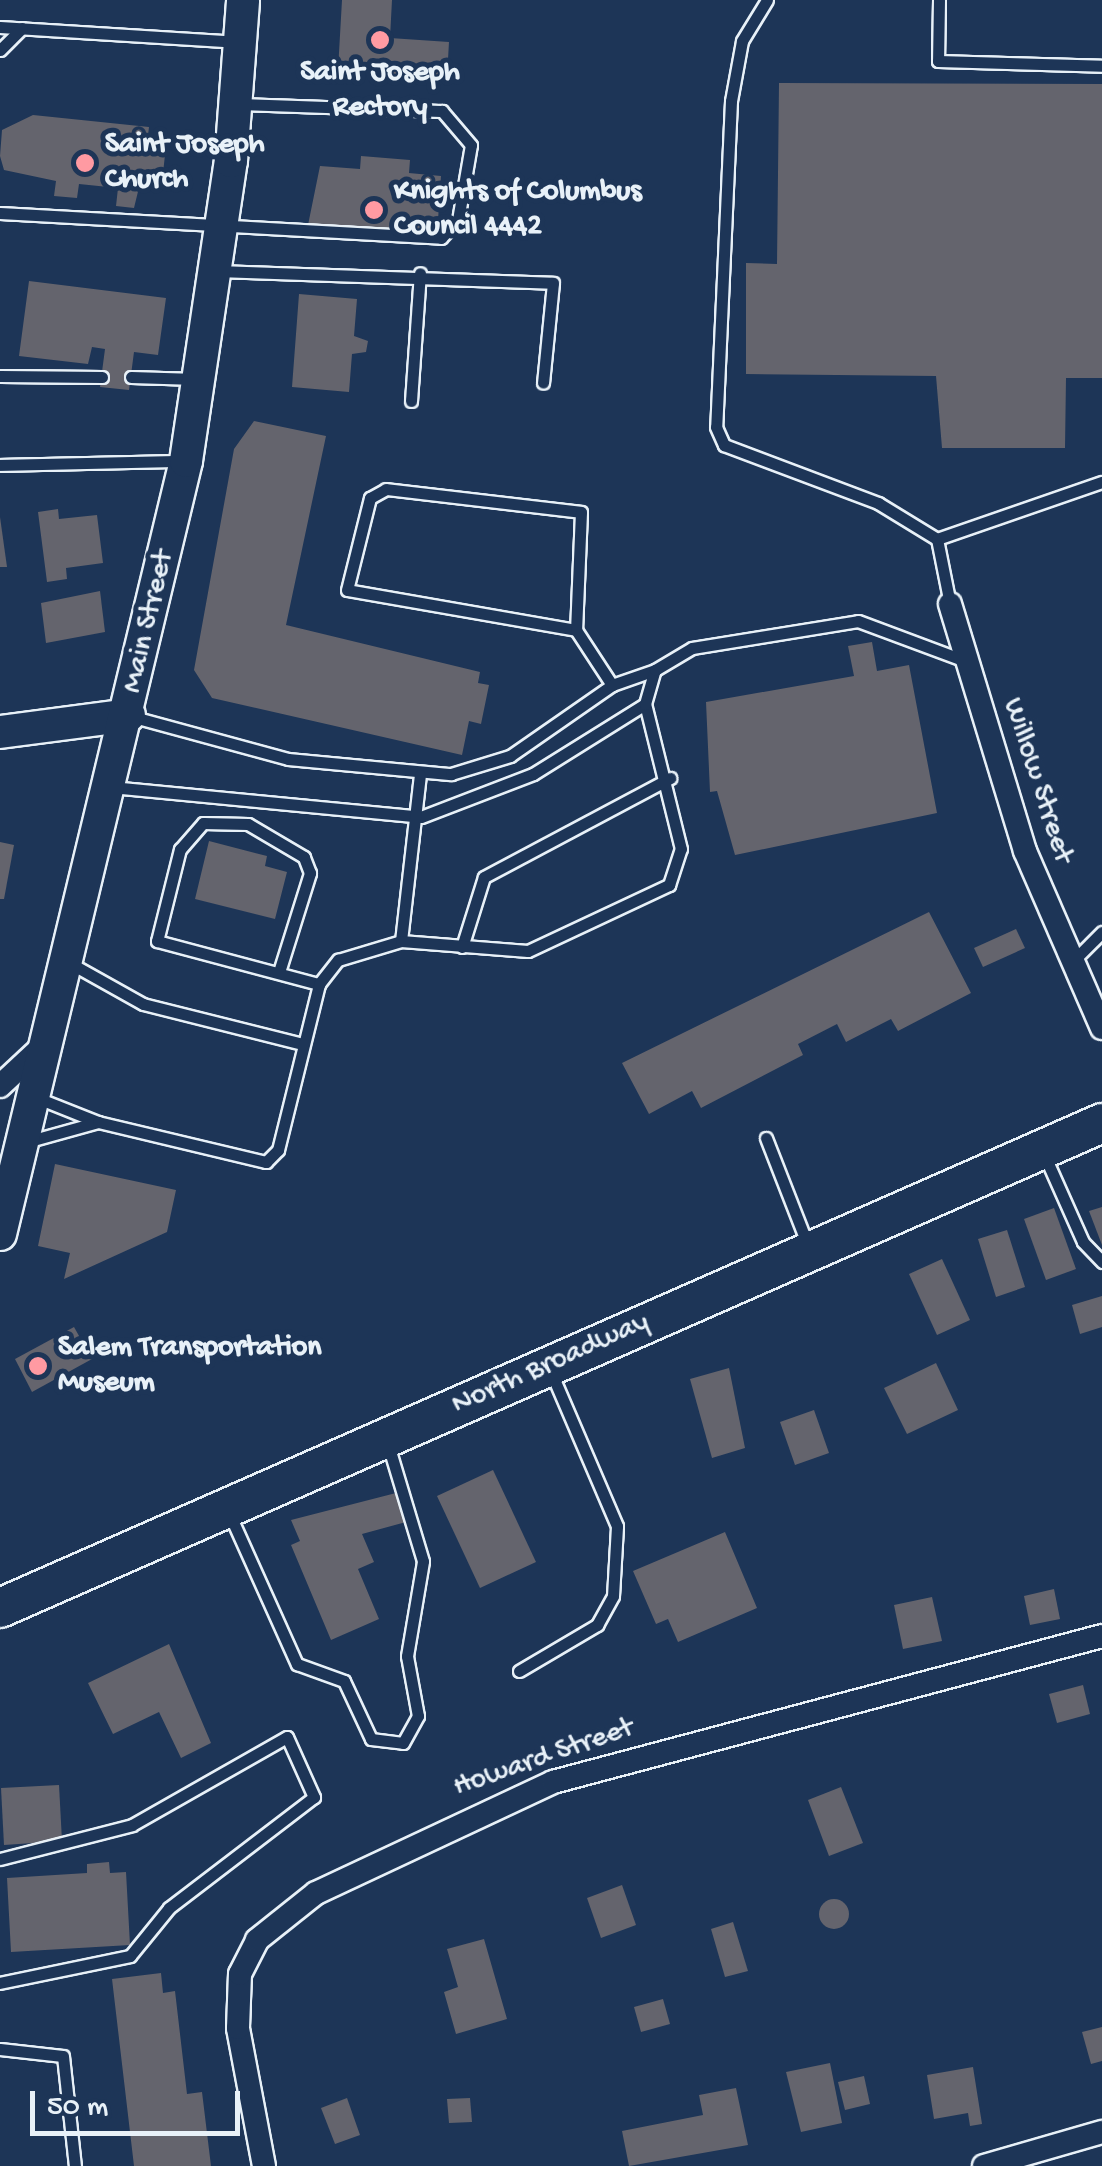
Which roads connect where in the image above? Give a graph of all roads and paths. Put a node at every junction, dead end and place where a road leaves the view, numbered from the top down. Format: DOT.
graph roads {
  1 [pos="244,0"];
  2 [pos="767,0"];
  3 [pos="939,0"];
  4 [pos="0,26"];
  5 [pos="22,28"];
  6 [pos="240,43"];
  7 [pos="0,50"];
  8 [pos="1102,66"];
  9 [pos="235,104"];
  10 [pos="0,213"];
  11 [pos="222,228"];
  12 [pos="216,271"];
  13 [pos="420,273"];
  14 [pos="0,376"];
  15 [pos="102,377"];
  16 [pos="130,377"];
  17 [pos="200,379"];
  18 [pos="543,384"];
  19 [pos="411,400"];
  20 [pos="186,460"];
  21 [pos="0,465"];
  22 [pos="1102,482"];
  23 [pos="938,539"];
  24 [pos="950,604"];
  25 [pos="576,630"];
  26 [pos="968,662"];
  27 [pos="655,670"];
  28 [pos="612,685"];
  29 [pos="645,704"];
  30 [pos="129,715"];
  31 [pos="0,732"];
  32 [pos="420,776"];
  33 [pos="670,778"];
  34 [pos="111,787"];
  35 [pos="421,817"];
  36 [pos="1102,932"];
  37 [pos="401,941"];
  38 [pos="462,946"];
  39 [pos="66,962"];
  40 [pos="1071,963"];
  41 [pos="279,972"];
  42 [pos="319,984"];
  43 [pos="1102,1028"];
  44 [pos="302,1044"];
  45 [pos="15,1091"];
  46 [pos="98,1122"];
  47 [pos="1102,1123"];
  48 [pos="766,1138"];
  49 [pos="20,1144"];
  50 [pos="1042,1150"];
  51 [pos="2,1215"];
  52 [pos="810,1251"];
  53 [pos="1102,1262"];
  54 [pos="549,1367"];
  55 [pos="386,1438"];
  56 [pos="227,1510"];
  57 [pos="0,1608"];
  58 [pos="1102,1636"];
  59 [pos="520,1671"];
  60 [pos="0,1859"];
  61 [pos="0,1983"];
  62 [pos="0,2049"];
  63 [pos="1102,2132"];
  64 [pos="75,2166"];
  65 [pos="264,2166"];
  66 [pos="984,2166"];
  1 -- 6 [label="main road, Main Street"];
  2 -- 23 [label="lane"];
  3 -- 8 [label="lane"];
  4 -- 5 [label="lane"];
  5 -- 6 [label="lane"];
  5 -- 7 [label="lane"];
  6 -- 9 [label="main road, Main Street"];
  9 -- 11 [label="main road, Main Street"];
  9 -- 11 [label="lane"];
  10 -- 11 [label="lane"];
  11 -- 12 [label="main road, Main Street"];
  12 -- 13 [label="lane"];
  12 -- 17 [label="main road, Main Street"];
  13 -- 18 [label="lane"];
  13 -- 19 [label="lane"];
  14 -- 15 [label="lane"];
  16 -- 17 [label="lane"];
  17 -- 20 [label="main road, Main Street"];
  20 -- 21 [label="lane"];
  20 -- 30 [label="main road, Main Street"];
  22 -- 23 [label="lane"];
  23 -- 24 [label="lane"];
  24 -- 26 [label="street, Willow Street"];
  25 -- 25 [label="lane"];
  25 -- 28 [label="lane"];
  26 -- 27 [label="lane"];
  26 -- 40 [label="street, Willow Street"];
  27 -- 28 [label="lane"];
  27 -- 29 [label="lane"];
  28 -- 32 [label="lane"];
  29 -- 33 [label="lane"];
  29 -- 35 [label="lane"];
  30 -- 31 [label="main road"];
  30 -- 32 [label="lane"];
  30 -- 34 [label="main road, Main Street"];
  32 -- 35 [label="lane"];
  33 -- 38 [label="lane"];
  33 -- 38 [label="lane"];
  34 -- 35 [label="lane"];
  34 -- 39 [label="main road, Main Street"];
  35 -- 37 [label="lane"];
  36 -- 40 [label="lane"];
  37 -- 38 [label="lane"];
  37 -- 42 [label="lane"];
  39 -- 44 [label="lane"];
  39 -- 45 [label="main road, Main Street"];
  40 -- 43 [label="street, Willow Street"];
  41 -- 41 [label="lane"];
  41 -- 42 [label="lane"];
  42 -- 44 [label="lane"];
  44 -- 46 [label="lane"];
  45 -- 46 [label="lane"];
  45 -- 49 [label="main road, Main Street"];
  46 -- 49 [label="lane"];
  47 -- 50 [label="main road, North Broadway"];
  48 -- 52 [label="lane"];
  49 -- 51 [label="main road, Main Street"];
  50 -- 52 [label="main road, North Broadway"];
  50 -- 53 [label="lane"];
  52 -- 54 [label="main road, North Broadway"];
  54 -- 55 [label="main road, North Broadway"];
  54 -- 59 [label="lane"];
  55 -- 56 [label="main road, North Broadway"];
  55 -- 56 [label="lane"];
  56 -- 57 [label="main road, North Broadway"];
  58 -- 65 [label="street, Howard Street"];
  60 -- 61 [label="lane"];
  62 -- 64 [label="lane"];
  63 -- 66 [label="street"];
}
